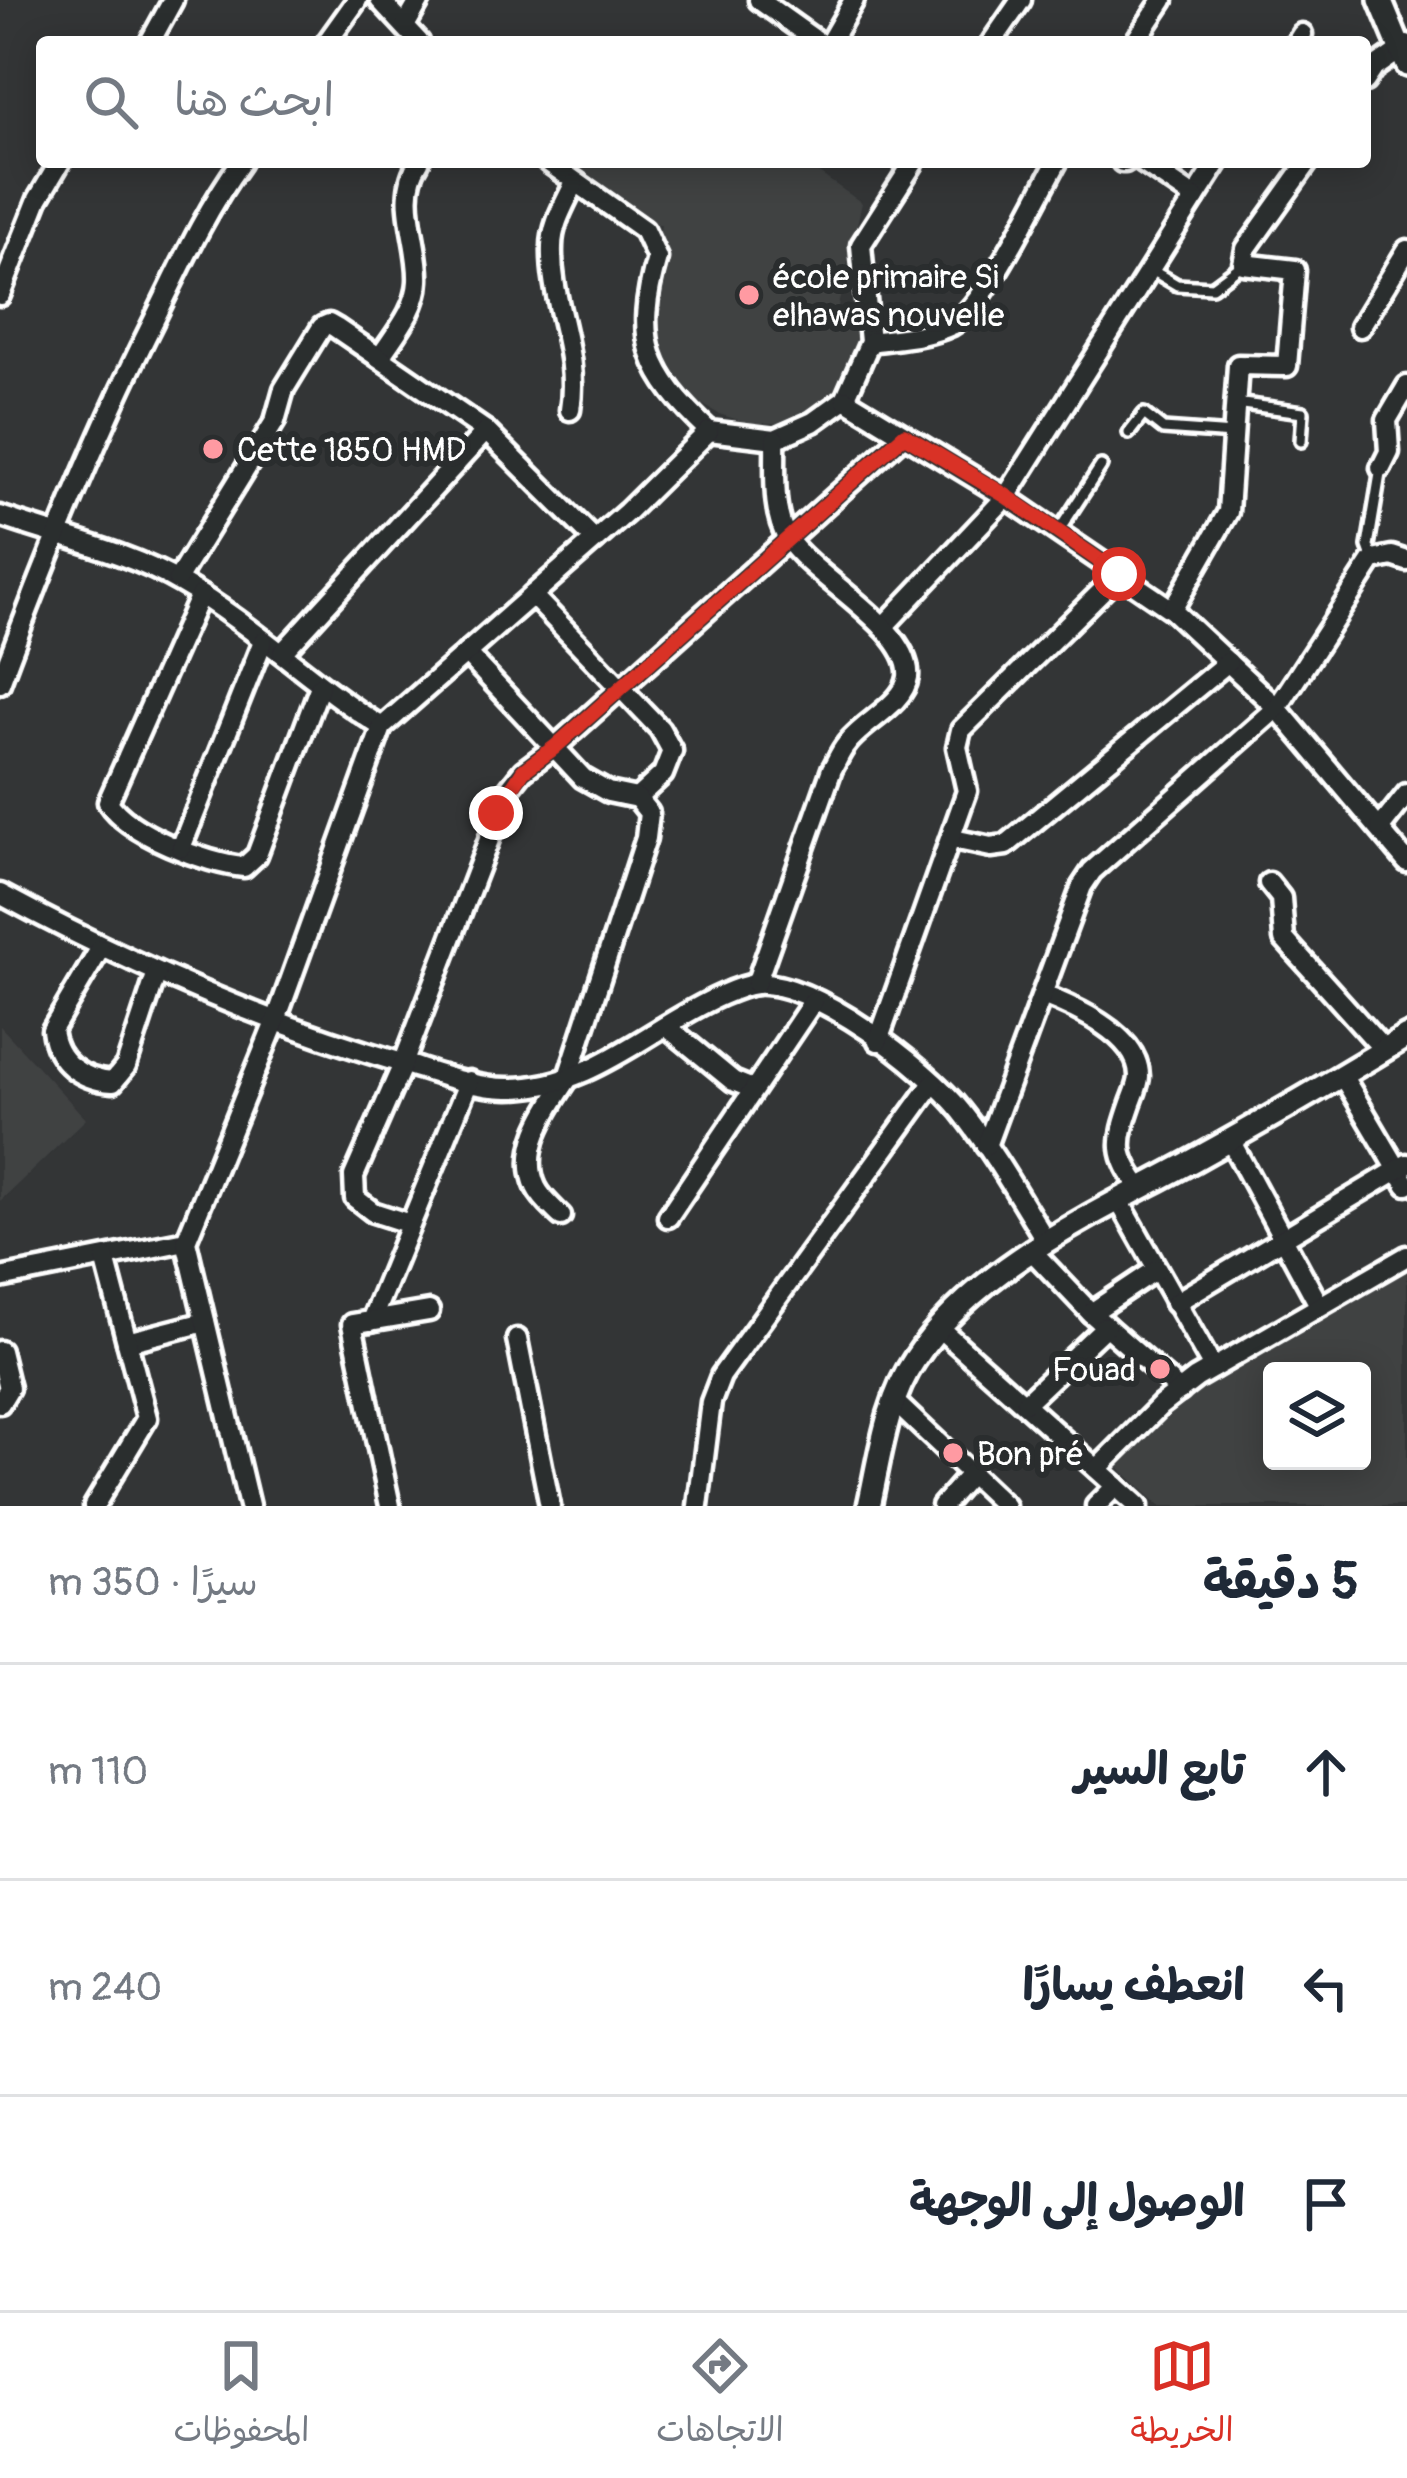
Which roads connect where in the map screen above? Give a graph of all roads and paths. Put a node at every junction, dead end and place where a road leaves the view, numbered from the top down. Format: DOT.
graph roads {
  1 [pos="173,0"];
  2 [pos="357,0"];
  3 [pos="380,0"];
  4 [pos="420,0"];
  5 [pos="759,0"];
  6 [pos="854,0"];
  7 [pos="1021,0"];
  8 [pos="1163,0"];
  9 [pos="1380,0"];
  10 [pos="405,26"];
  11 [pos="153,36"];
  12 [pos="331,36"];
  13 [pos="414,36"];
  14 [pos="810,36"];
  15 [pos="833,36"];
  16 [pos="996,36"];
  17 [pos="1139,36"];
  18 [pos="1406,54"];
  19 [pos="1371,72"];
  20 [pos="57,168"];
  21 [pos="237,168"];
  22 [pos="416,168"];
  23 [pos="555,168"];
  24 [pos="910,168"];
  25 [pos="1054,168"];
  26 [pos="1151,168"];
  27 [pos="1214,168"];
  28 [pos="1304,168"];
  29 [pos="574,184"];
  30 [pos="1195,198"];
  31 [pos="1407,250"];
  32 [pos="1243,263"];
  33 [pos="1150,269"];
  34 [pos="0,295"];
  35 [pos="1360,327"];
  36 [pos="870,342"];
  37 [pos="380,356"];
  38 [pos="1407,386"];
  39 [pos="845,400"];
  40 [pos="1235,403"];
  41 [pos="570,410"];
  42 [pos="485,431"];
  43 [pos="709,431"];
  44 [pos="1129,433"];
  45 [pos="1233,434"];
  46 [pos="904,435"];
  47 [pos="775,439"];
  48 [pos="1301,441"];
  49 [pos="1392,459"];
  50 [pos="1101,466"];
  51 [pos="1006,496"];
  52 [pos="0,516"];
  53 [pos="1058,532"];
  54 [pos="55,536"];
  55 [pos="786,538"];
  56 [pos="595,540"];
  57 [pos="1373,560"];
  58 [pos="1407,561"];
  59 [pos="1119,574"];
  60 [pos="177,580"];
  61 [pos="200,595"];
  62 [pos="532,595"];
  63 [pos="1172,610"];
  64 [pos="883,627"];
  65 [pos="263,641"];
  66 [pos="281,653"];
  67 [pos="466,653"];
  68 [pos="1228,662"];
  69 [pos="0,683"];
  70 [pos="320,686"];
  71 [pos="619,690"];
  72 [pos="1277,708"];
  73 [pos="382,727"];
  74 [pos="555,747"];
  75 [pos="1407,794"];
  76 [pos="637,798"];
  77 [pos="1380,828"];
  78 [pos="952,839"];
  79 [pos="181,848"];
  80 [pos="1407,862"];
  81 [pos="1269,883"];
  82 [pos="0,893"];
  83 [pos="100,949"];
  84 [pos="157,972"];
  85 [pos="756,985"];
  86 [pos="1042,995"];
  87 [pos="814,1000"];
  88 [pos="276,1020"];
  89 [pos="666,1025"];
  90 [pos="1407,1036"];
  91 [pos="878,1041"];
  92 [pos="1384,1050"];
  93 [pos="403,1064"];
  94 [pos="1342,1076"];
  95 [pos="469,1081"];
  96 [pos="567,1081"];
  97 [pos="933,1083"];
  98 [pos="752,1089"];
  99 [pos="1230,1140"];
  100 [pos="986,1146"];
  101 [pos="1404,1173"];
  102 [pos="1141,1189"];
  103 [pos="1120,1201"];
  104 [pos="561,1216"];
  105 [pos="668,1217"];
  106 [pos="410,1224"];
  107 [pos="1283,1239"];
  108 [pos="186,1241"];
  109 [pos="1039,1246"];
  110 [pos="1407,1256"];
  111 [pos="105,1258"];
  112 [pos="1157,1269"];
  113 [pos="0,1278"];
  114 [pos="1175,1303"];
  115 [pos="1318,1305"];
  116 [pos="429,1311"];
  117 [pos="1099,1320"];
  118 [pos="371,1321"];
  119 [pos="205,1322"];
  120 [pos="938,1327"];
  121 [pos="518,1339"];
  122 [pos="127,1342"];
  123 [pos="0,1351"];
  124 [pos="1213,1368"];
  125 [pos="1180,1391"];
  126 [pos="895,1402"];
  127 [pos="0,1403"];
  128 [pos="1024,1403"];
  129 [pos="1097,1469"];
  130 [pos="971,1473"];
  131 [pos="1115,1486"];
  132 [pos="94,1506"];
  133 [pos="249,1506"];
  134 [pos="390,1506"];
  135 [pos="550,1506"];
  136 [pos="698,1506"];
  137 [pos="869,1506"];
  138 [pos="942,1506"];
  139 [pos="1005,1506"];
  140 [pos="1096,1506"];
  141 [pos="1138,1506"];
  1 -- 11 [label="street"];
  2 -- 12 [label="street"];
  3 -- 10 [label="street"];
  4 -- 10 [label="street"];
  5 -- 14 [label="street"];
  6 -- 15 [label="street"];
  7 -- 16 [label="street"];
  8 -- 17 [label="street"];
  9 -- 18 [label="street"];
  10 -- 13 [label="street"];
  18 -- 19 [label="street"];
  20 -- 34 [label="street"];
  21 -- 54 [label="street"];
  22 -- 37 [label="street"];
  23 -- 29 [label="street"];
  24 -- 36 [label="street"];
  25 -- 36 [label="street"];
  26 -- 30 [label="street"];
  27 -- 30 [label="street"];
  28 -- 32 [label="street"];
  29 -- 41 [label="street"];
  29 -- 43 [label="street"];
  30 -- 33 [label="street"];
  31 -- 35 [label="street"];
  32 -- 33 [label="lane"];
  32 -- 40 [label="street"];
  33 -- 51 [label="street"];
  36 -- 39 [label="street"];
  37 -- 42 [label="street"];
  37 -- 60 [label="street"];
  38 -- 49 [label="street"];
  39 -- 46 [label="street"];
  39 -- 47 [label="street"];
  40 -- 45 [label="street"];
  40 -- 48 [label="lane"];
  42 -- 56 [label="street"];
  42 -- 66 [label="street"];
  43 -- 47 [label="street"];
  43 -- 56 [label="street"];
  44 -- 45 [label="lane"];
  45 -- 63 [label="street"];
  46 -- 51 [label="street"];
  46 -- 55 [label="street"];
  47 -- 55 [label="street"];
  49 -- 57 [label="lane"];
  50 -- 53 [label="lane"];
  51 -- 53 [label="street"];
  51 -- 64 [label="street"];
  52 -- 54 [label="street"];
  53 -- 59 [label="street"];
  54 -- 60 [label="street"];
  54 -- 69 [label="street"];
  55 -- 64 [label="street"];
  55 -- 71 [label="street"];
  56 -- 62 [label="street"];
  57 -- 58 [label="street"];
  57 -- 72 [label="street"];
  59 -- 63 [label="street"];
  59 -- 78 [label="street"];
  60 -- 61 [label="street"];
  61 -- 65 [label="street"];
  61 -- 79 [label="street"];
  62 -- 67 [label="street"];
  62 -- 71 [label="street"];
  63 -- 68 [label="street"];
  64 -- 85 [label="street"];
  65 -- 66 [label="street"];
  65 -- 79 [label="street"];
  66 -- 70 [label="street"];
  67 -- 73 [label="street"];
  67 -- 74 [label="street"];
  68 -- 72 [label="street"];
  68 -- 78 [label="street"];
  70 -- 73 [label="street"];
  70 -- 79 [label="street"];
  71 -- 74 [label="street"];
  71 -- 76 [label="street"];
  72 -- 77 [label="street"];
  72 -- 86 [label="street"];
  73 -- 88 [label="street"];
  74 -- 76 [label="street"];
  74 -- 93 [label="street"];
  75 -- 77 [label="street"];
  76 -- 96 [label="street"];
  77 -- 80 [label="street"];
  78 -- 91 [label="street"];
  81 -- 92 [label="street"];
  82 -- 83 [label="street"];
  83 -- 84 [label="street"];
  83 -- 84 [label="street"];
  84 -- 88 [label="street"];
  85 -- 87 [label="street"];
  85 -- 89 [label="street"];
  86 -- 100 [label="street"];
  86 -- 102 [label="street"];
  87 -- 91 [label="street"];
  87 -- 98 [label="street"];
  88 -- 93 [label="street"];
  88 -- 108 [label="street"];
  89 -- 96 [label="street"];
  89 -- 98 [label="street"];
  90 -- 92 [label="street"];
  91 -- 97 [label="street"];
  92 -- 94 [label="street"];
  93 -- 95 [label="street"];
  93 -- 106 [label="street"];
  94 -- 99 [label="street"];
  94 -- 101 [label="street"];
  95 -- 96 [label="street"];
  95 -- 106 [label="street"];
  96 -- 104 [label="street"];
  97 -- 100 [label="street"];
  97 -- 136 [label="street"];
  98 -- 105 [label="street"];
  99 -- 102 [label="street"];
  99 -- 107 [label="street"];
  100 -- 109 [label="street"];
  101 -- 107 [label="street"];
  102 -- 103 [label="street"];
  103 -- 109 [label="street"];
  103 -- 112 [label="street"];
  106 -- 118 [label="street"];
  107 -- 114 [label="street"];
  107 -- 115 [label="street"];
  108 -- 111 [label="street"];
  108 -- 119 [label="street"];
  109 -- 117 [label="street"];
  109 -- 120 [label="street"];
  110 -- 115 [label="street"];
  111 -- 113 [label="street"];
  111 -- 122 [label="street"];
  112 -- 114 [label="street"];
  112 -- 117 [label="street"];
  114 -- 124 [label="street"];
  115 -- 124 [label="street"];
  116 -- 118 [label="street"];
  117 -- 125 [label="street"];
  117 -- 128 [label="street"];
  118 -- 134 [label="street"];
  119 -- 122 [label="street"];
  119 -- 133 [label="street"];
  120 -- 126 [label="street"];
  120 -- 128 [label="street"];
  121 -- 135 [label="street"];
  122 -- 132 [label="street"];
  123 -- 127 [label="street"];
  124 -- 125 [label="street"];
  125 -- 129 [label="street"];
  126 -- 130 [label="street"];
  126 -- 137 [label="street"];
  128 -- 129 [label="street"];
  129 -- 131 [label="street"];
  130 -- 138 [label="street"];
  130 -- 139 [label="street"];
  131 -- 140 [label="street"];
  131 -- 141 [label="street"];
}
